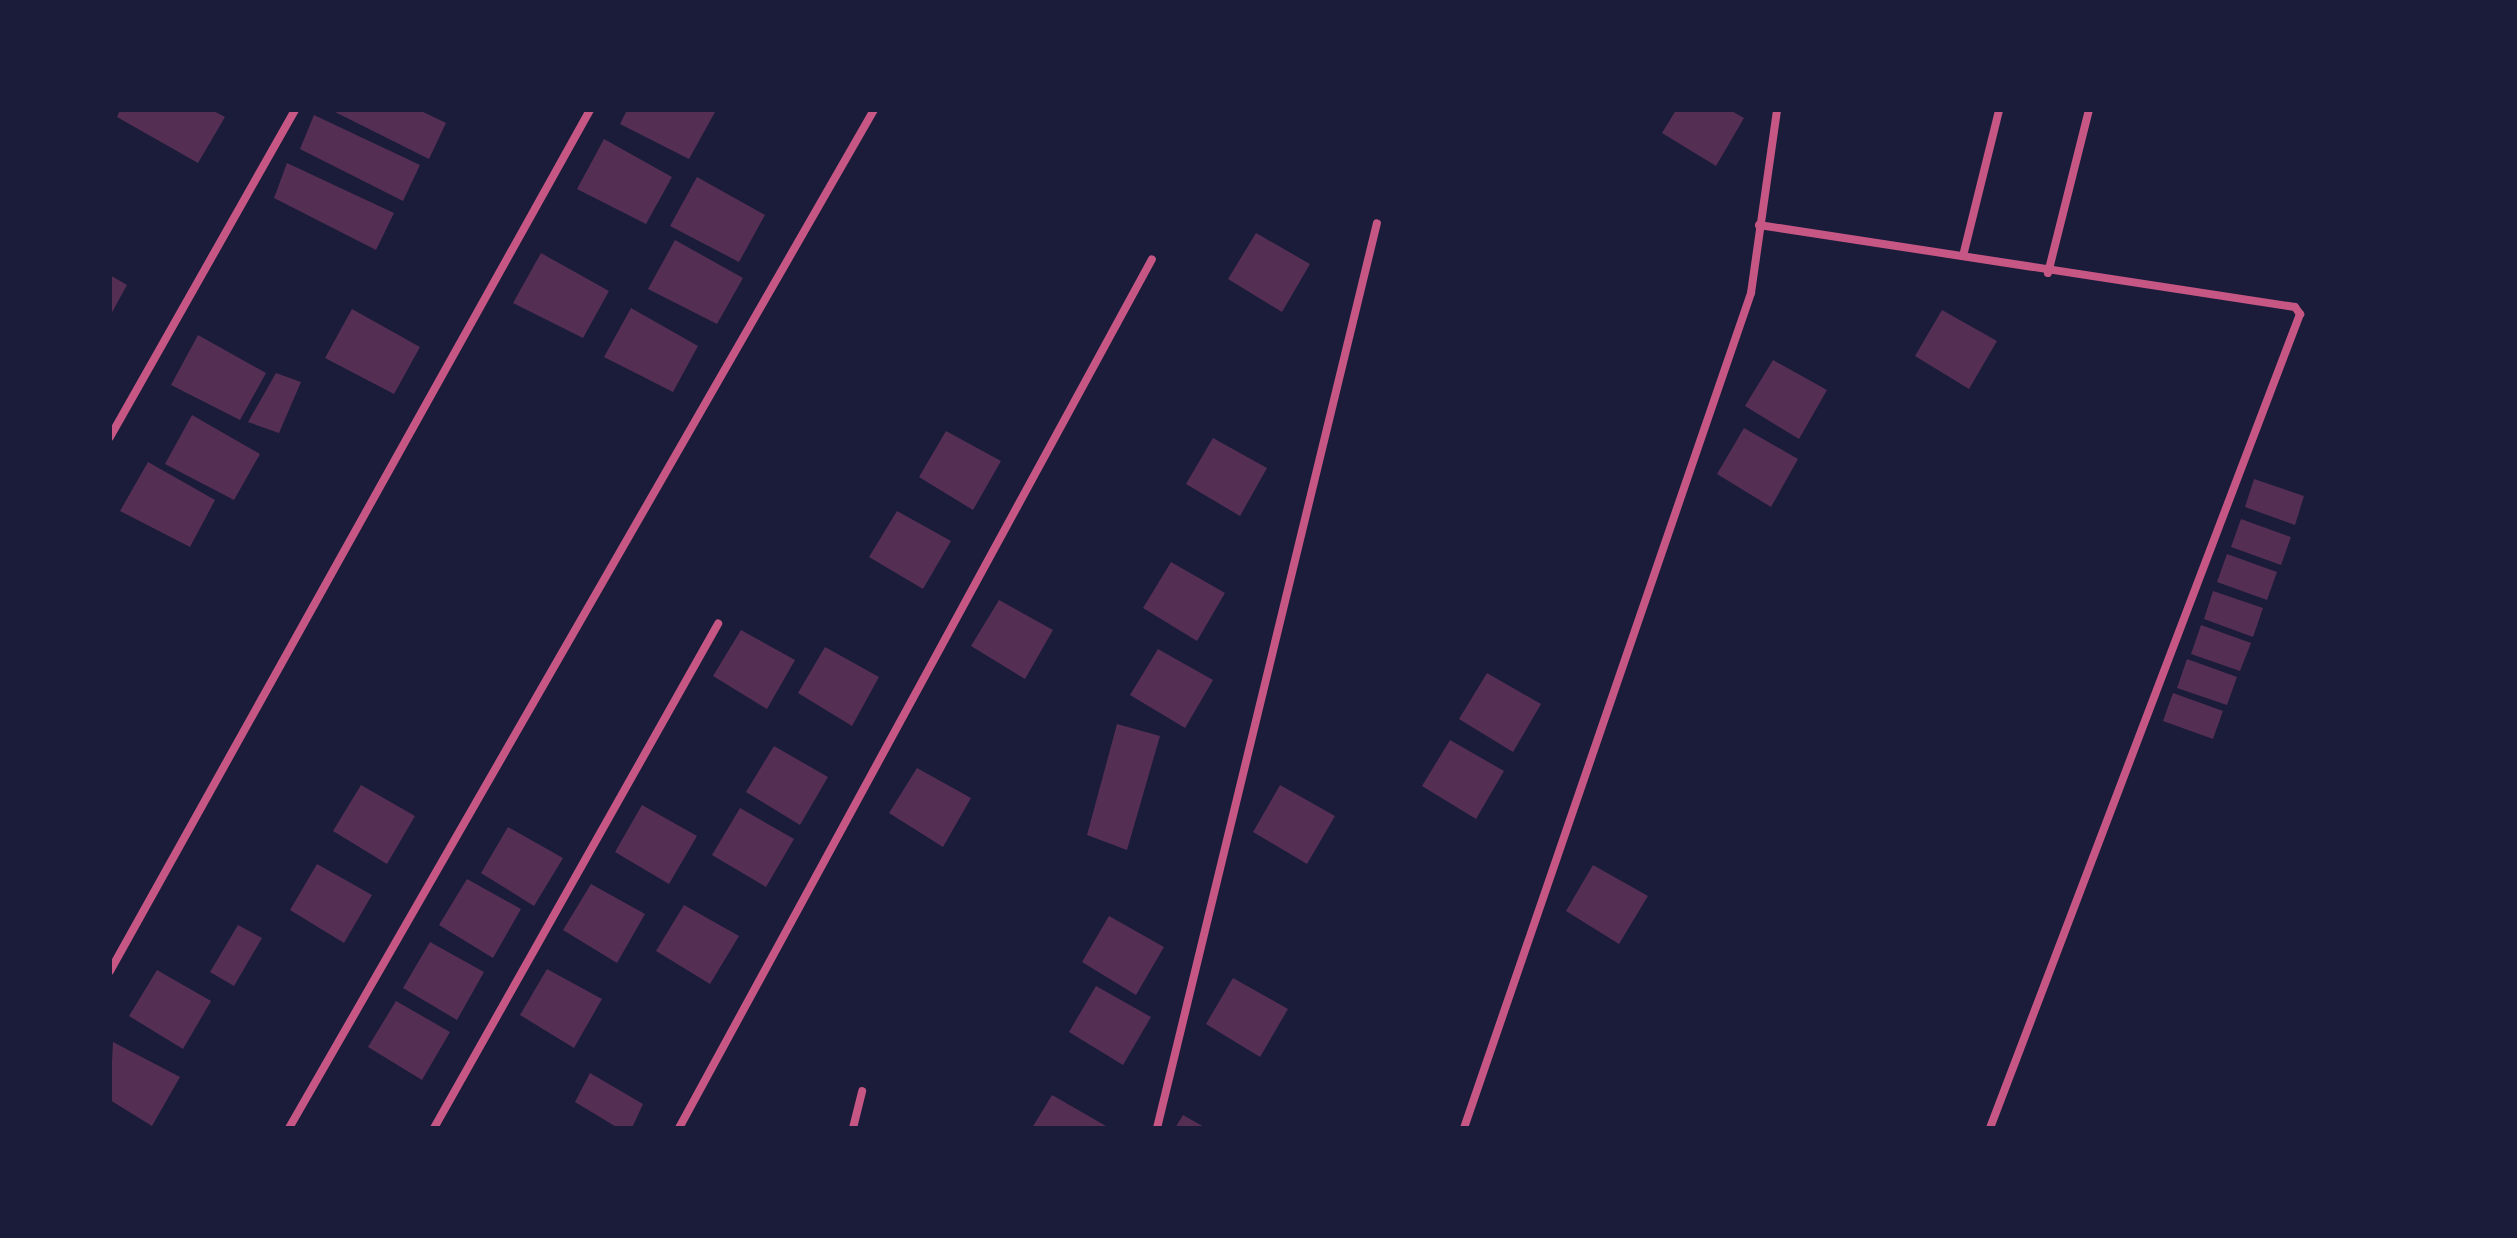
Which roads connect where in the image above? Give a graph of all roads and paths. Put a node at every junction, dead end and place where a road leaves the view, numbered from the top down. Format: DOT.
graph roads {
  1 [pos="295,110"];
  2 [pos="590,110"];
  3 [pos="874,110"];
  4 [pos="1777,110"];
  5 [pos="1999,110"];
  6 [pos="2089,110"];
  7 [pos="1377,223"];
  8 [pos="1759,225"];
  9 [pos="1963,256"];
  10 [pos="1152,259"];
  11 [pos="2048,273"];
  12 [pos="110,437"];
  13 [pos="718,624"];
  14 [pos="110,971"];
  15 [pos="862,1091"];
  16 [pos="289,1128"];
  17 [pos="434,1128"];
  18 [pos="679,1128"];
  19 [pos="853,1128"];
  20 [pos="1157,1128"];
  21 [pos="1464,1128"];
  22 [pos="1990,1128"];
  1 -- 12 [label="street"];
  2 -- 14 [label="street"];
  3 -- 16 [label="street"];
  4 -- 8 [label="street"];
  5 -- 9 [label="street"];
  6 -- 11 [label="street"];
  7 -- 20 [label="street"];
  8 -- 9 [label="street"];
  8 -- 21 [label="street"];
  9 -- 11 [label="street"];
  10 -- 18 [label="street"];
  11 -- 22 [label="street"];
  13 -- 17 [label="street"];
  15 -- 19 [label="street"];
}
